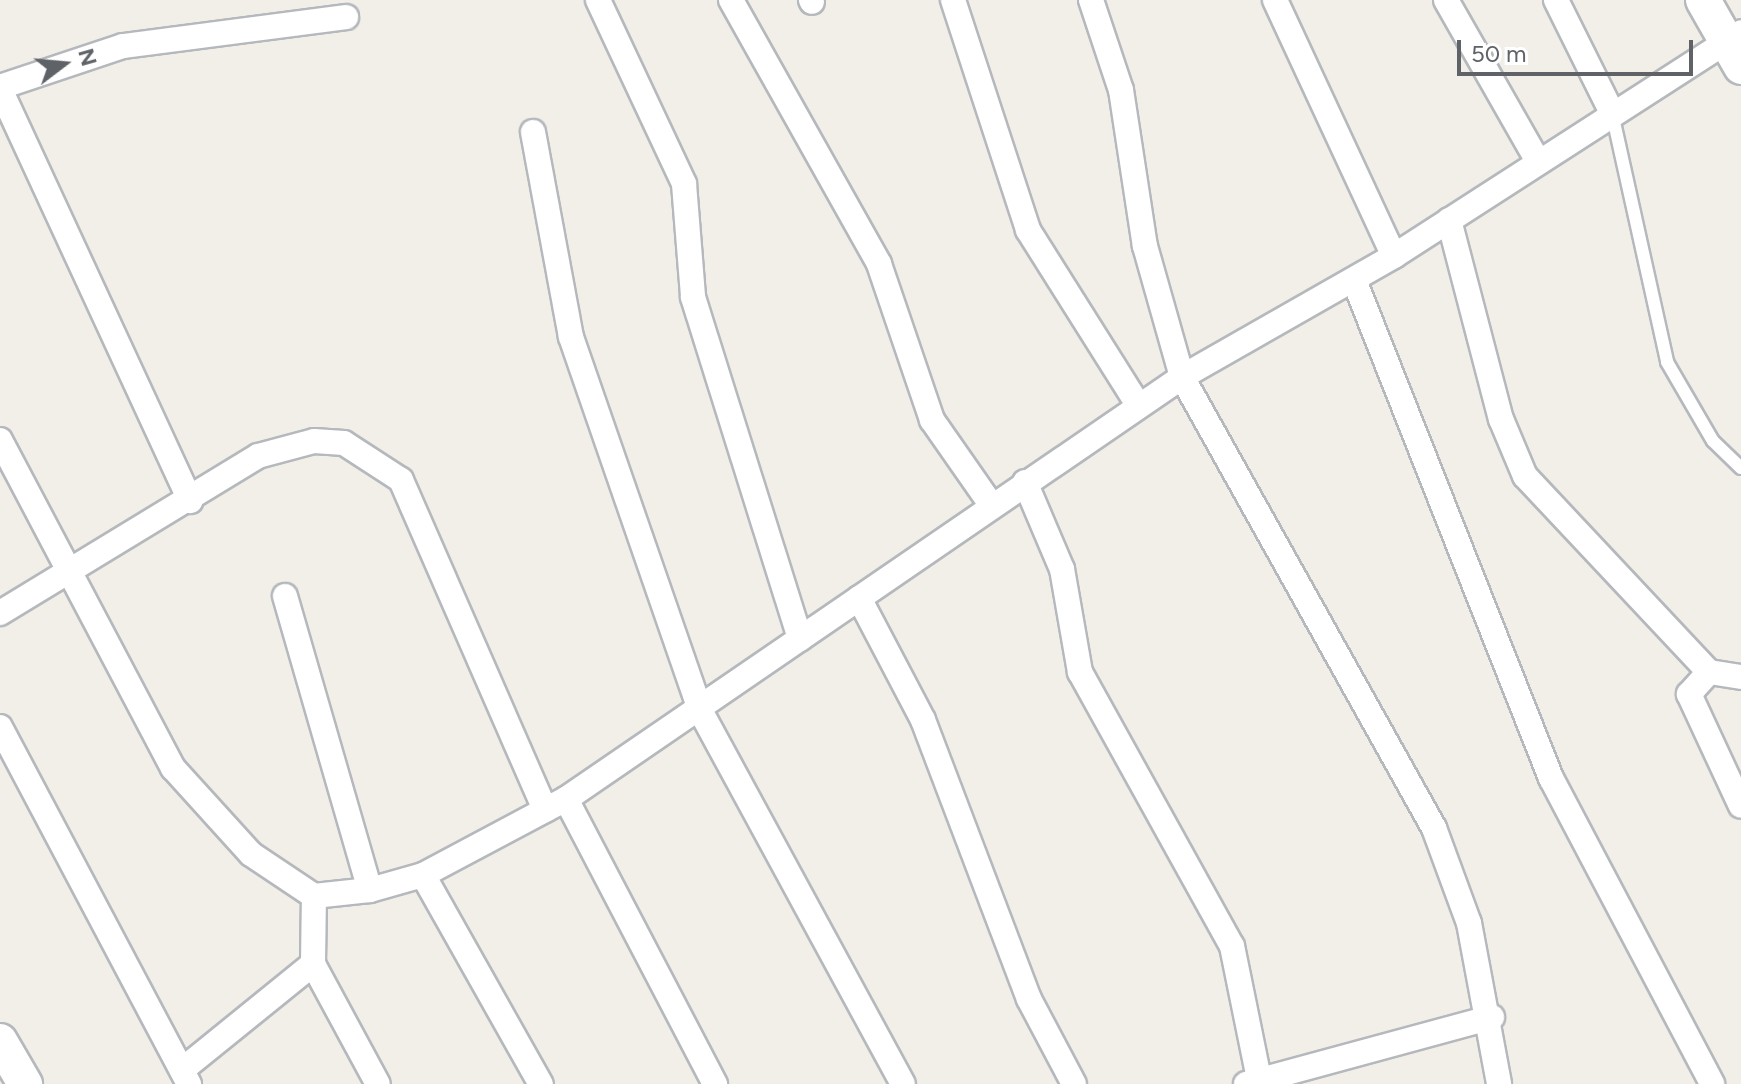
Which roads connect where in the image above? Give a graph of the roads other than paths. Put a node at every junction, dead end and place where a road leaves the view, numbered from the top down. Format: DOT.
graph roads {
  1 [pos="598,0"];
  2 [pos="731,0"];
  3 [pos="953,0"];
  4 [pos="1091,0"];
  5 [pos="1275,0"];
  6 [pos="1446,0"];
  7 [pos="1556,0"];
  8 [pos="1703,0"];
  9 [pos="346,17"];
  10 [pos="1736,46"];
  11 [pos="0,88"];
  12 [pos="1612,113"];
  13 [pos="533,132"];
  14 [pos="1538,161"];
  15 [pos="1449,220"];
  16 [pos="1394,256"];
  17 [pos="1354,280"];
  18 [pos="1182,377"];
  19 [pos="1139,406"];
  20 [pos="0,440"];
  21 [pos="1741,468"];
  22 [pos="1025,482"];
  23 [pos="190,501"];
  24 [pos="992,506"];
  25 [pos="69,572"];
  26 [pos="285,596"];
  27 [pos="859,598"];
  28 [pos="0,613"];
  29 [pos="800,639"];
  30 [pos="1709,672"];
  31 [pos="1741,677"];
  32 [pos="701,712"];
  33 [pos="0,727"];
  34 [pos="555,805"];
  35 [pos="1741,806"];
  36 [pos="423,875"];
  37 [pos="370,890"];
  38 [pos="314,896"];
  39 [pos="313,964"];
  40 [pos="1492,1017"];
  41 [pos="0,1041"];
  42 [pos="186,1077"];
  43 [pos="1255,1082"];
  44 [pos="25,1084"];
  45 [pos="378,1084"];
  46 [pos="541,1084"];
  47 [pos="715,1084"];
  48 [pos="903,1084"];
  49 [pos="1074,1084"];
  50 [pos="1499,1084"];
  51 [pos="1712,1084"];
  1 -- 29 [label="street"];
  2 -- 24 [label="street"];
  3 -- 19 [label="street"];
  4 -- 18 [label="street"];
  5 -- 16 [label="street"];
  6 -- 14 [label="street"];
  7 -- 12 [label="street"];
  8 -- 10 [label="street"];
  9 -- 11 [label="street"];
  10 -- 12 [label="street"];
  11 -- 23 [label="street"];
  12 -- 14 [label="street"];
  12 -- 21 [label="lane"];
  13 -- 32 [label="street"];
  14 -- 15 [label="street"];
  15 -- 16 [label="street"];
  15 -- 30 [label="street"];
  16 -- 17 [label="street"];
  17 -- 18 [label="street"];
  17 -- 51 [label="street"];
  18 -- 19 [label="street"];
  18 -- 40 [label="street"];
  19 -- 22 [label="street"];
  20 -- 25 [label="street"];
  22 -- 24 [label="street"];
  22 -- 43 [label="street"];
  23 -- 25 [label="street"];
  23 -- 34 [label="street"];
  24 -- 27 [label="street"];
  25 -- 28 [label="street"];
  25 -- 38 [label="street"];
  26 -- 37 [label="street"];
  27 -- 29 [label="street"];
  27 -- 49 [label="street"];
  29 -- 32 [label="street"];
  30 -- 31 [label="street"];
  30 -- 35 [label="street"];
  32 -- 34 [label="street"];
  32 -- 48 [label="street"];
  33 -- 42 [label="street"];
  34 -- 36 [label="street"];
  34 -- 47 [label="street"];
  36 -- 37 [label="street"];
  36 -- 46 [label="street"];
  37 -- 38 [label="street"];
  38 -- 39 [label="street"];
  39 -- 42 [label="street"];
  39 -- 45 [label="street"];
  40 -- 43 [label="street"];
  40 -- 50 [label="street"];
  41 -- 44 [label="street"];
}
